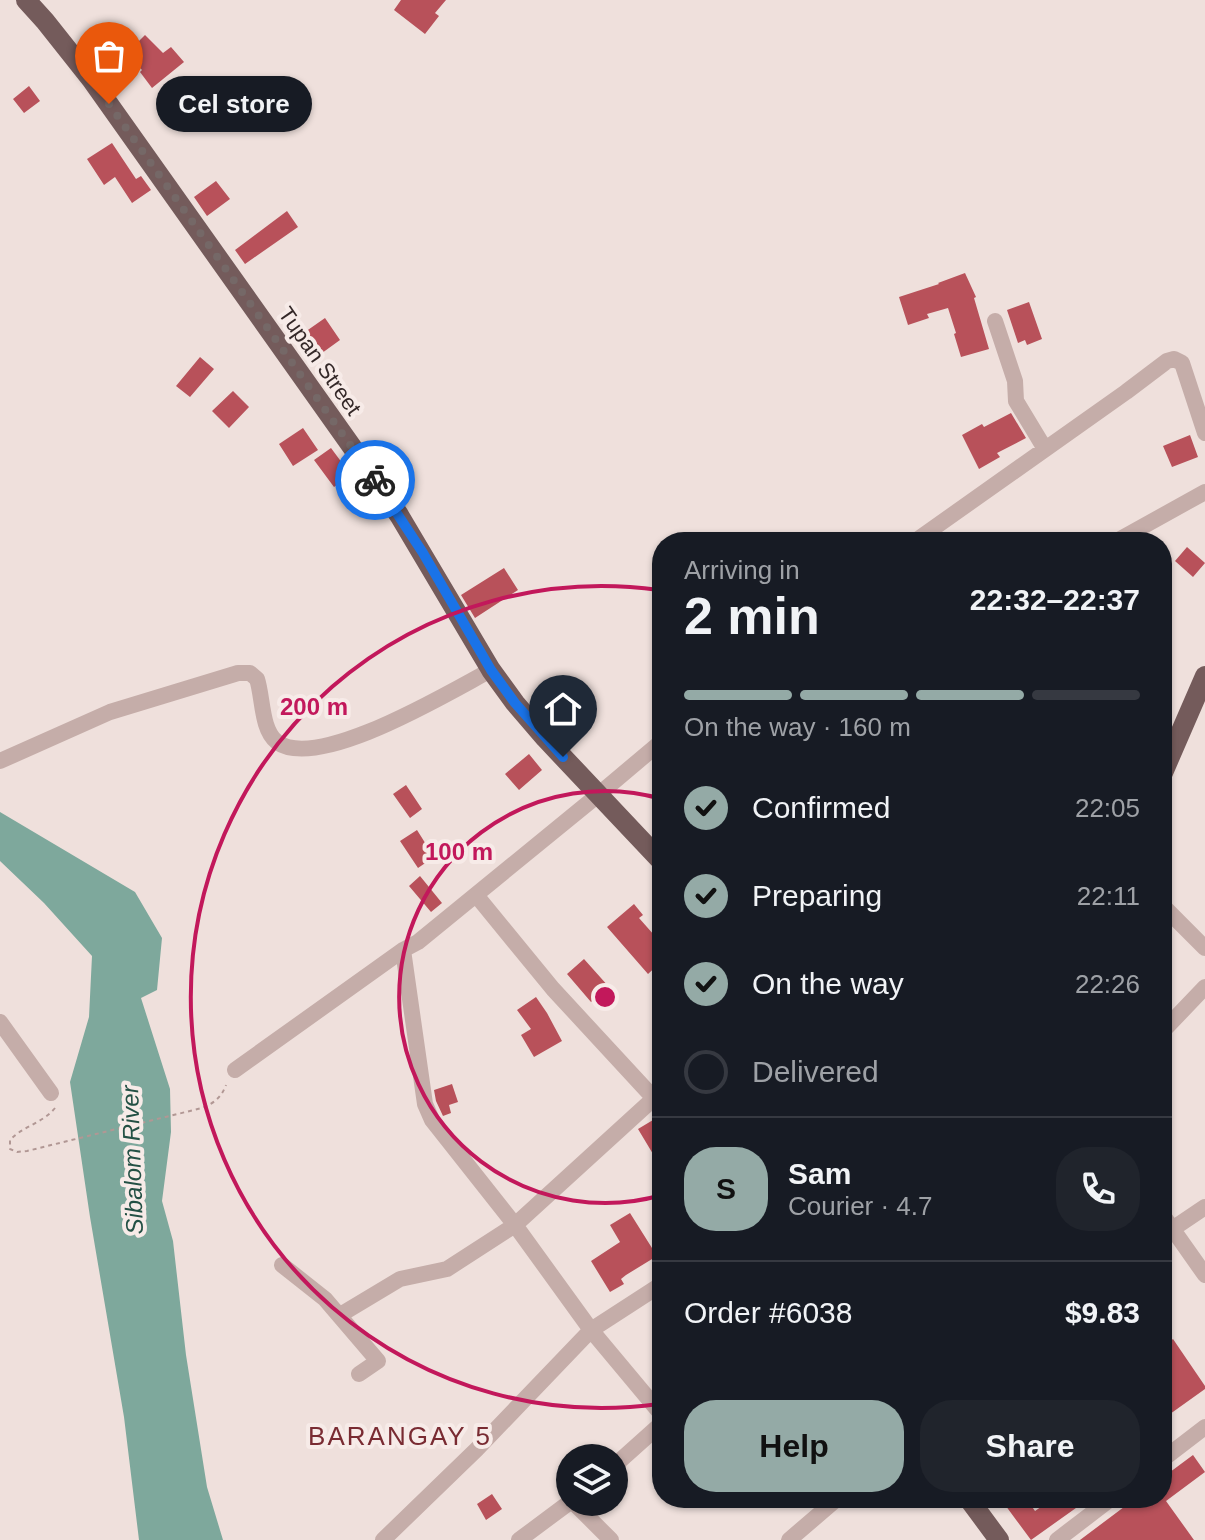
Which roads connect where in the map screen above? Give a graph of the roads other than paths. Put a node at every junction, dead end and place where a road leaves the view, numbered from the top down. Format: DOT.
graph roads {
  1 [pos="26,0"];
  2 [pos="995,321"];
  3 [pos="1205,433"];
  4 [pos="1045,449"];
  5 [pos="1205,492"];
  6 [pos="928,532"];
  7 [pos="1133,532"];
  8 [pos="491,670"];
  9 [pos="1205,676"];
  10 [pos="652,749"];
  11 [pos="1172,752"];
  12 [pos="0,761"];
  13 [pos="598,795"];
  14 [pos="652,852"];
  15 [pos="476,895"];
  16 [pos="1172,915"];
  17 [pos="1205,948"];
  18 [pos="403,950"];
  19 [pos="1205,987"];
  20 [pos="0,1022"];
  21 [pos="1172,1022"];
  22 [pos="235,1070"];
  23 [pos="652,1092"];
  24 [pos="51,1093"];
  25 [pos="652,1105"];
  26 [pos="1205,1207"];
  27 [pos="515,1225"];
  28 [pos="1172,1229"];
  29 [pos="1172,1238"];
  30 [pos="282,1265"];
  31 [pos="1205,1275"];
  32 [pos="652,1290"];
  33 [pos="340,1315"];
  34 [pos="591,1330"];
  35 [pos="359,1374"];
  36 [pos="652,1403"];
  37 [pos="1205,1427"];
  38 [pos="652,1432"];
  39 [pos="1172,1452"];
  40 [pos="628,1453"];
  41 [pos="826,1508"];
  42 [pos="975,1508"];
  43 [pos="1099,1508"];
  44 [pos="556,1513"];
  45 [pos="586,1516"];
  46 [pos="383,1540"];
  47 [pos="519,1540"];
  48 [pos="611,1540"];
  49 [pos="789,1540"];
  50 [pos="999,1540"];
  51 [pos="1057,1540"];
  1 -- 8 [label="main road, Tupan Street"];
  2 -- 4 [label="street"];
  3 -- 4 [label="street"];
  4 -- 6 [label="street"];
  5 -- 7 [label="street"];
  8 -- 12 [label="street"];
  8 -- 13 [label="main road, Tupan Street"];
  9 -- 11 [label="main road"];
  10 -- 13 [label="street"];
  13 -- 14 [label="main road, Tupan Street"];
  13 -- 15 [label="street"];
  15 -- 18 [label="street"];
  15 -- 23 [label="street"];
  16 -- 17 [label="street"];
  18 -- 22 [label="street"];
  18 -- 27 [label="street"];
  19 -- 21 [label="street"];
  20 -- 24 [label="street"];
  25 -- 27 [label="street"];
  26 -- 28 [label="street"];
  27 -- 33 [label="street"];
  27 -- 34 [label="street"];
  29 -- 31 [label="street"];
  30 -- 33 [label="street"];
  32 -- 34 [label="street"];
  33 -- 35 [label="street"];
  34 -- 36 [label="street"];
  34 -- 46 [label="street"];
  37 -- 39 [label="street"];
  38 -- 40 [label="street"];
  41 -- 49 [label="street"];
  42 -- 50 [label="main road"];
  43 -- 51 [label="street"];
  44 -- 47 [label="street"];
  45 -- 48 [label="street"];
}
